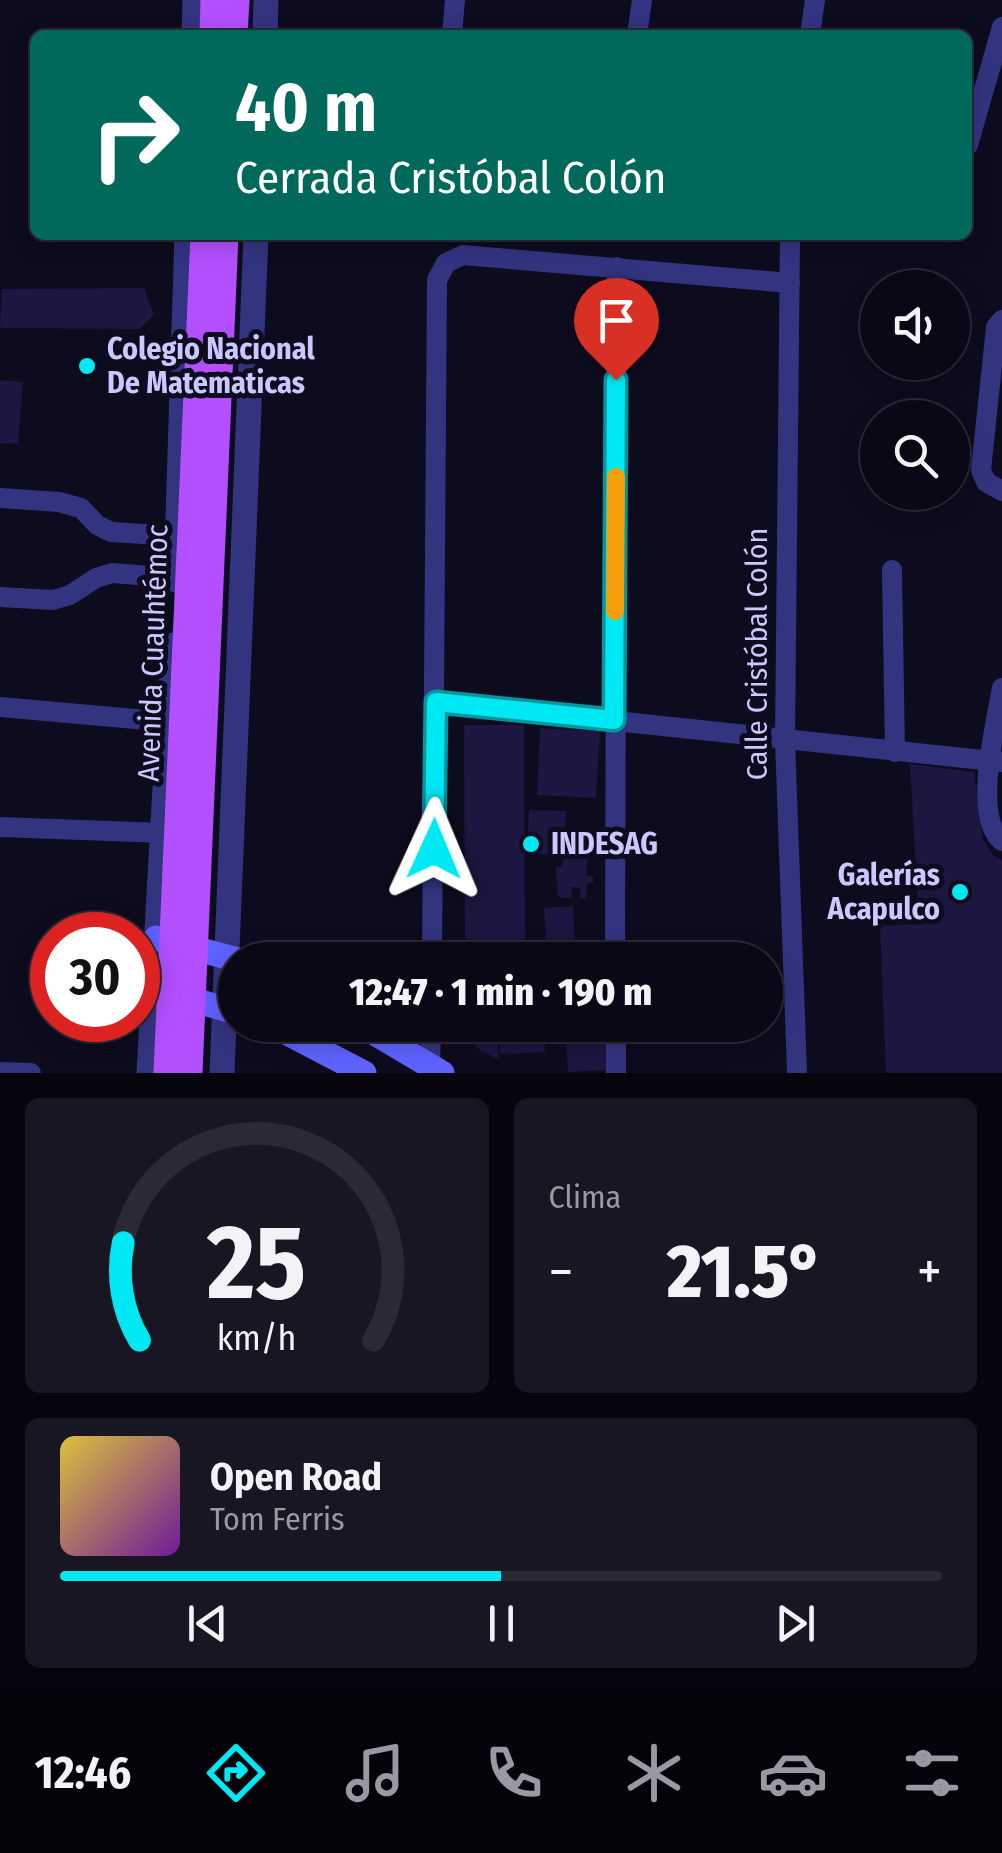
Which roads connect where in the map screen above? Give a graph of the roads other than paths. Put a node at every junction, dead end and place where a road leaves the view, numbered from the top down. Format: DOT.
graph roads {
  1 [pos="195,0"];
  2 [pos="213,0"];
  3 [pos="237,0"];
  4 [pos="266,0"];
  5 [pos="455,0"];
  6 [pos="642,0"];
  7 [pos="815,0"];
  8 [pos="1002,27"];
  9 [pos="194,30"];
  10 [pos="212,30"];
  11 [pos="235,30"];
  12 [pos="265,30"];
  13 [pos="452,30"];
  14 [pos="638,30"];
  15 [pos="811,30"];
  16 [pos="972,131"];
  17 [pos="187,240"];
  18 [pos="203,240"];
  19 [pos="226,240"];
  20 [pos="256,240"];
  21 [pos="790,240"];
  22 [pos="617,266"];
  23 [pos="790,283"];
  24 [pos="1002,320"];
  25 [pos="1002,492"];
  26 [pos="0,498"];
  27 [pos="177,536"];
  28 [pos="892,570"];
  29 [pos="176,578"];
  30 [pos="0,597"];
  31 [pos="1002,688"];
  32 [pos="436,702"];
  33 [pos="0,707"];
  34 [pos="614,720"];
  35 [pos="169,722"];
  36 [pos="785,740"];
  37 [pos="895,752"];
  38 [pos="996,761"];
  39 [pos="0,827"];
  40 [pos="164,833"];
  41 [pos="1002,841"];
  42 [pos="158,912"];
  43 [pos="160,939"];
  44 [pos="233,942"];
  45 [pos="432,942"];
  46 [pos="616,942"];
  47 [pos="218,954"];
  48 [pos="160,990"];
  49 [pos="218,1007"];
  50 [pos="150,1042"];
  51 [pos="226,1042"];
  52 [pos="305,1042"];
  53 [pos="389,1042"];
  54 [pos="432,1042"];
  55 [pos="616,1042"];
  56 [pos="434,1071"];
  57 [pos="0,1072"];
  58 [pos="30,1073"];
  59 [pos="149,1073"];
  60 [pos="166,1073"];
  61 [pos="190,1073"];
  62 [pos="222,1073"];
  63 [pos="364,1073"];
  64 [pos="616,1073"];
  65 [pos="797,1073"];
  1 -- 9 [label="street"];
  2 -- 10 [label="main road"];
  3 -- 11 [label="main road"];
  4 -- 12 [label="street"];
  5 -- 13 [label="street"];
  6 -- 14 [label="street"];
  7 -- 15 [label="street"];
  8 -- 16 [label="street"];
  17 -- 27 [label="street"];
  18 -- 60 [label="main road, Avenida Cuauhtémoc, bridge"];
  19 -- 61 [label="main road, Avenida Cuauhtémoc, bridge"];
  20 -- 44 [label="street"];
  21 -- 23 [label="street, Calle Cristóbal Colón"];
  22 -- 23 [label="street"];
  22 -- 32 [label="street"];
  22 -- 34 [label="street"];
  23 -- 36 [label="street, Calle Cristóbal Colón"];
  24 -- 25 [label="street"];
  26 -- 27 [label="street"];
  27 -- 29 [label="street"];
  28 -- 37 [label="street"];
  29 -- 30 [label="street"];
  29 -- 35 [label="street"];
  31 -- 38 [label="street"];
  32 -- 34 [label="street"];
  32 -- 45 [label="street"];
  33 -- 35 [label="street"];
  34 -- 36 [label="street"];
  34 -- 46 [label="street"];
  35 -- 40 [label="street"];
  36 -- 37 [label="street"];
  36 -- 65 [label="street, Calle Cristóbal Colón"];
  37 -- 38 [label="street"];
  38 -- 41 [label="street"];
  39 -- 40 [label="street"];
  40 -- 42 [label="street"];
  43 -- 47 [label="main road"];
  48 -- 49 [label="main road"];
  50 -- 59 [label="street"];
  51 -- 62 [label="street"];
  52 -- 63 [label="main road"];
  53 -- 56 [label="main road"];
  54 -- 56 [label="street"];
  55 -- 64 [label="street"];
  57 -- 58 [label="street"];
}
